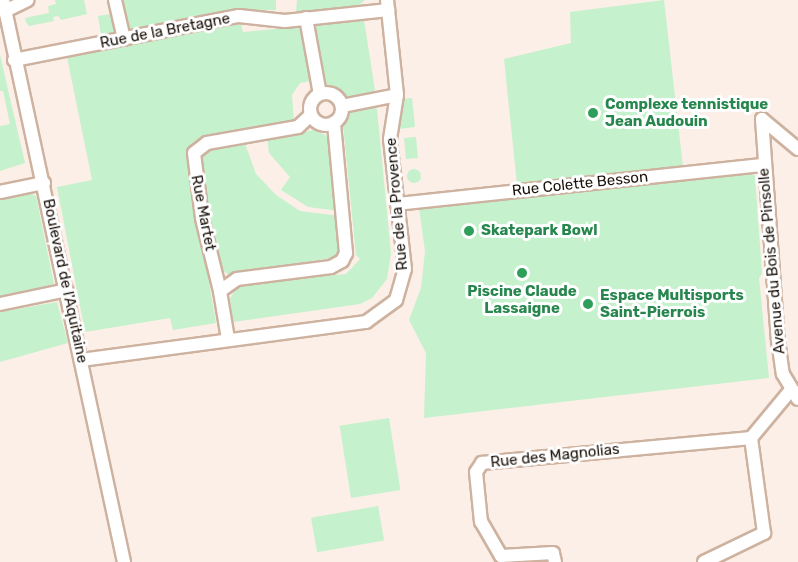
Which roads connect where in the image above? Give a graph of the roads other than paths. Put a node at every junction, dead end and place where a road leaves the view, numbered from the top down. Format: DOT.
graph roads {
  1 [pos="28,0"];
  2 [pos="115,0"];
  3 [pos="388,5"];
  4 [pos="4,6"];
  5 [pos="306,18"];
  6 [pos="124,39"];
  7 [pos="14,60"];
  8 [pos="320,94"];
  9 [pos="397,95"];
  10 [pos="342,106"];
  11 [pos="311,115"];
  12 [pos="334,123"];
  13 [pos="798,149"];
  14 [pos="764,165"];
  15 [pos="44,183"];
  16 [pos="0,192"];
  17 [pos="397,204"];
  18 [pos="67,290"];
  19 [pos="220,291"];
  20 [pos="0,304"];
  21 [pos="228,339"];
  22 [pos="81,360"];
  23 [pos="794,395"];
  24 [pos="751,438"];
  25 [pos="124,562"];
  26 [pos="555,562"];
  27 [pos="704,562"];
  1 -- 4 [label="street"];
  2 -- 6 [label="street"];
  3 -- 5 [label="street, Rue de la Bretagne"];
  3 -- 9 [label="street, Rue de la Provence"];
  4 -- 7 [label="street, Boulevard de l'Aquitaine"];
  5 -- 6 [label="street, Rue de la Bretagne"];
  5 -- 8 [label="street"];
  6 -- 7 [label="street, Rue de la Bretagne"];
  7 -- 15 [label="street, Boulevard de l'Aquitaine"];
  8 -- 10 [label="street"];
  8 -- 11 [label="street"];
  9 -- 10 [label="street"];
  9 -- 17 [label="street, Rue de la Provence"];
  10 -- 12 [label="street"];
  11 -- 12 [label="street"];
  11 -- 19 [label="street, Rue Martet"];
  12 -- 19 [label="street"];
  13 -- 14 [label="street, Avenue du Bois de Pinsolle"];
  14 -- 17 [label="street, Rue Colette Besson"];
  14 -- 23 [label="street, Avenue du Bois de Pinsolle"];
  15 -- 16 [label="street"];
  15 -- 18 [label="street, Boulevard de l'Aquitaine"];
  17 -- 21 [label="street, Rue de la Provence"];
  18 -- 20 [label="street"];
  18 -- 22 [label="street, Boulevard de l'Aquitaine"];
  19 -- 21 [label="street, Rue Martet"];
  21 -- 22 [label="street, Rue de la Provence"];
  22 -- 25 [label="street, Boulevard de l'Aquitaine"];
  23 -- 24 [label="street"];
  24 -- 26 [label="street, Rue des Magnolias"];
  24 -- 27 [label="street"];
}
